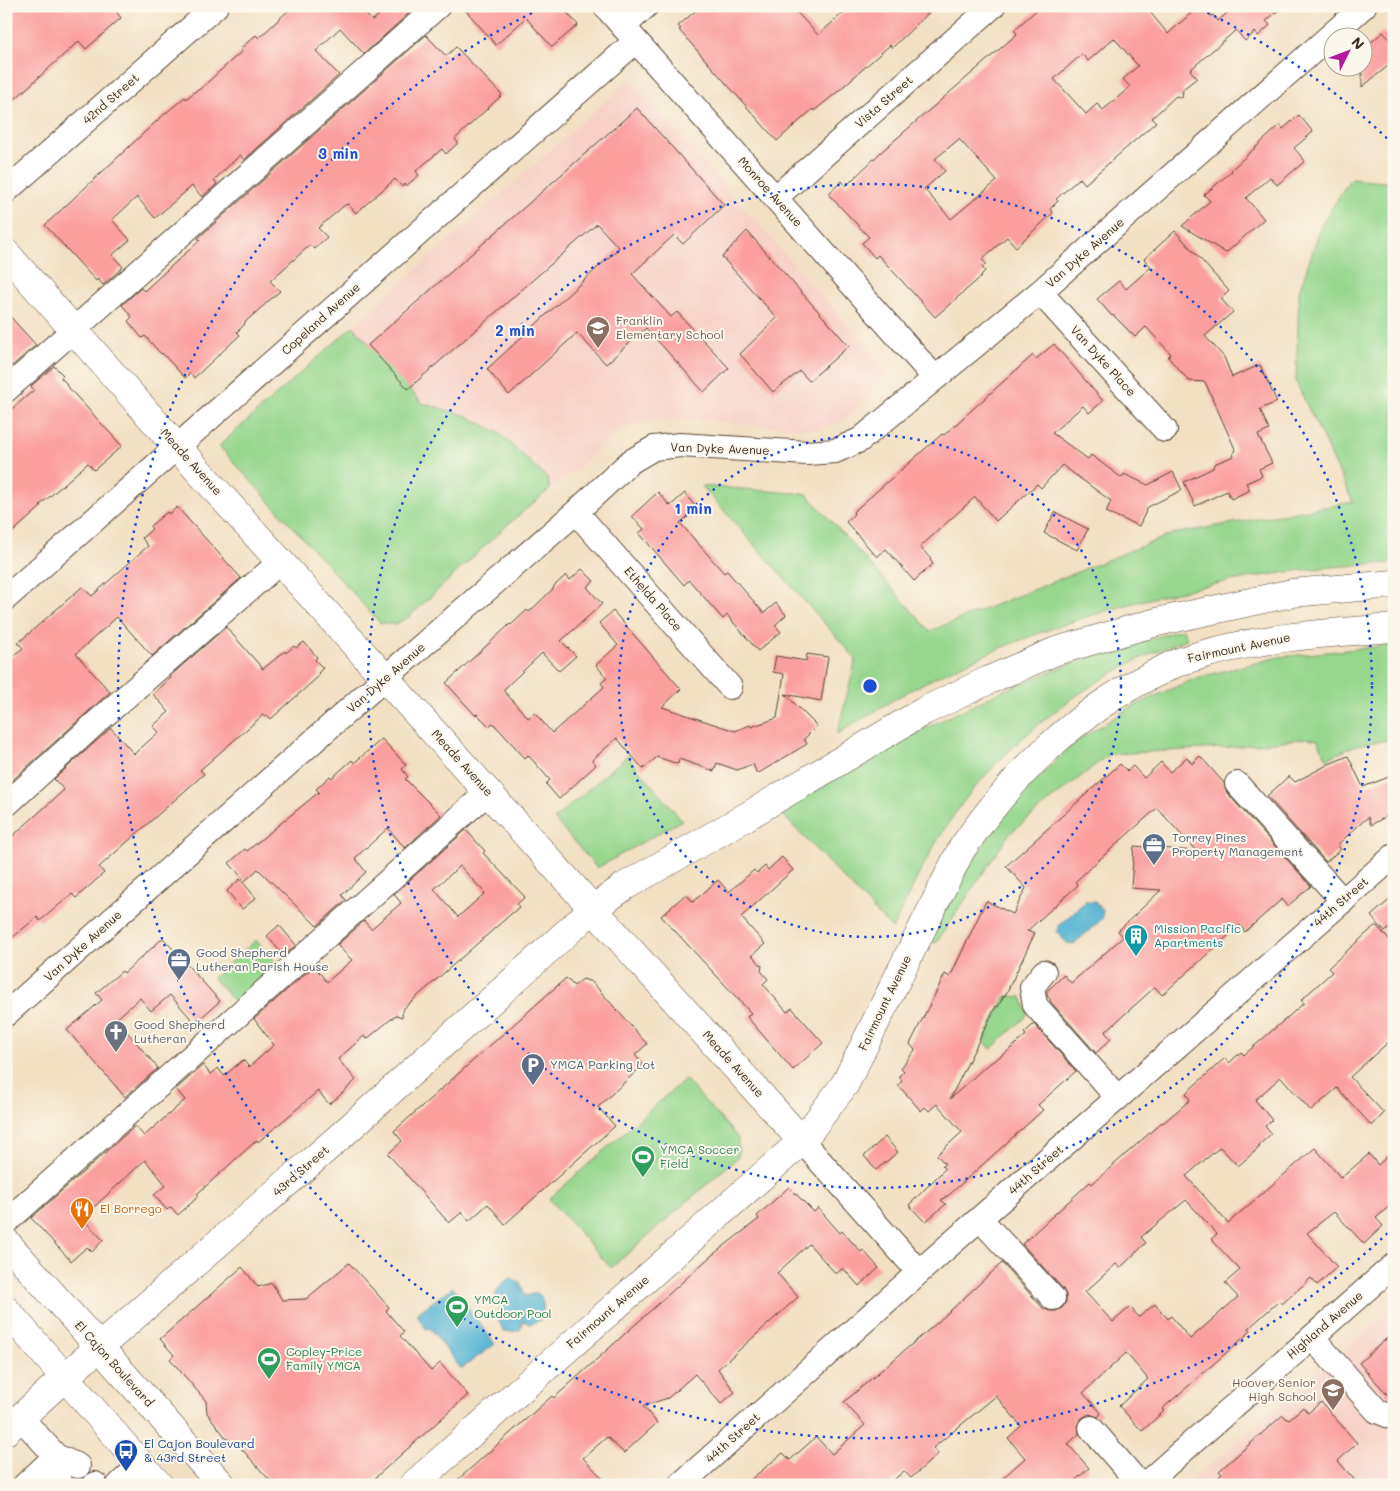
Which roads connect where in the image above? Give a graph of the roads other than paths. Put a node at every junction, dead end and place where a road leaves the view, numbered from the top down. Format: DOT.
graph roads {
  1 [pos="216,6"];
  2 [pos="438,6"];
  3 [pos="605,6"];
  4 [pos="646,6"];
  5 [pos="993,6"];
  6 [pos="1364,6"];
  7 [pos="630,34"];
  8 [pos="6,191"];
  9 [pos="775,198"];
  10 [pos="6,253"];
  11 [pos="1040,292"];
  12 [pos="73,329"];
  13 [pos="934,378"];
  14 [pos="6,390"];
  15 [pos="1165,430"];
  16 [pos="177,447"];
  17 [pos="576,512"];
  18 [pos="280,562"];
  19 [pos="1394,584"];
  20 [pos="6,598"];
  21 [pos="1394,628"];
  22 [pos="386,679"];
  23 [pos="730,687"];
  24 [pos="1237,784"];
  25 [pos="488,792"];
  26 [pos="6,805"];
  27 [pos="1394,856"];
  28 [pos="1343,901"];
  29 [pos="593,909"];
  30 [pos="1044,972"];
  31 [pos="6,1014"];
  32 [pos="1118,1098"];
  33 [pos="802,1141"];
  34 [pos="980,1219"];
  35 [pos="6,1222"];
  36 [pos="6,1242"];
  37 [pos="1394,1265"];
  38 [pos="920,1272"];
  39 [pos="1053,1298"];
  40 [pos="6,1310"];
  41 [pos="1312,1337"];
  42 [pos="100,1348"];
  43 [pos="65,1377"];
  44 [pos="1394,1418"];
  45 [pos="14,1425"];
  46 [pos="1091,1428"];
  47 [pos="56,1456"];
  48 [pos="141,1464"];
  49 [pos="78,1466"];
  50 [pos="59,1483"];
  51 [pos="1149,1483"];
  52 [pos="25,1485"];
  53 [pos="119,1485"];
  54 [pos="159,1485"];
  55 [pos="222,1485"];
  56 [pos="413,1485"];
  57 [pos="680,1485"];
  1 -- 8 [label="street, 42nd Street"];
  2 -- 12 [label="street"];
  3 -- 7 [label="street, Monroe Avenue"];
  4 -- 7 [label="street, Copeland Avenue"];
  5 -- 9 [label="street, Vista Street"];
  6 -- 11 [label="street, Van Dyke Avenue"];
  7 -- 9 [label="street, Monroe Avenue"];
  7 -- 16 [label="street, Copeland Avenue"];
  9 -- 13 [label="street, Monroe Avenue"];
  10 -- 12 [label="main road, Meade Avenue"];
  11 -- 13 [label="street, Van Dyke Avenue"];
  11 -- 15 [label="street, Van Dyke Place"];
  12 -- 14 [label="street"];
  12 -- 16 [label="main road, Meade Avenue"];
  13 -- 17 [label="street, Van Dyke Avenue"];
  16 -- 18 [label="main road, Meade Avenue"];
  16 -- 20 [label="street, Copeland Avenue"];
  17 -- 22 [label="street, Van Dyke Avenue"];
  17 -- 23 [label="street, Ethelda Place"];
  18 -- 22 [label="main road, Meade Avenue"];
  18 -- 26 [label="street"];
  19 -- 29 [label="main road"];
  21 -- 33 [label="main road, Fairmount Avenue"];
  22 -- 25 [label="main road, Meade Avenue"];
  22 -- 31 [label="street, Van Dyke Avenue"];
  24 -- 28 [label="street"];
  25 -- 29 [label="main road, Meade Avenue"];
  25 -- 35 [label="street"];
  27 -- 28 [label="street, 44th Street"];
  28 -- 32 [label="street, 44th Street"];
  29 -- 33 [label="main road, Meade Avenue"];
  29 -- 42 [label="main road, 43rd Street"];
  30 -- 32 [label="street"];
  32 -- 34 [label="street, 44th Street"];
  33 -- 38 [label="street, Meade Avenue"];
  33 -- 56 [label="main road, Fairmount Avenue"];
  34 -- 38 [label="street, 44th Street"];
  34 -- 39 [label="street"];
  36 -- 42 [label="main road, El Cajon Boulevard"];
  37 -- 41 [label="street, Highland Avenue"];
  38 -- 57 [label="street, 44th Street"];
  40 -- 43 [label="main road"];
  41 -- 44 [label="street"];
  41 -- 51 [label="street, Highland Avenue"];
  42 -- 43 [label="main road, 43rd Street"];
  42 -- 55 [label="main road, El Cajon Boulevard"];
  43 -- 45 [label="main road, 43rd Street"];
  43 -- 48 [label="main road"];
  45 -- 47 [label="street"];
  46 -- 51 [label="street"];
  47 -- 49 [label="street"];
  47 -- 50 [label="street"];
  47 -- 52 [label="street"];
  48 -- 53 [label="street"];
  48 -- 54 [label="main road"];
}
